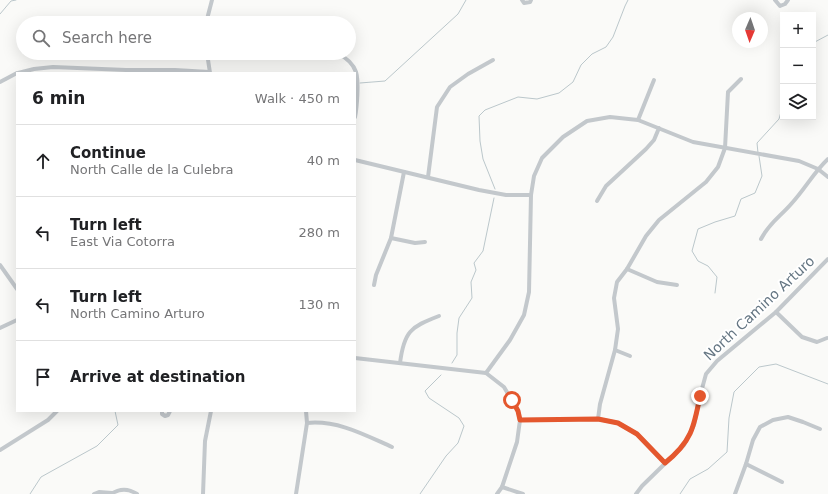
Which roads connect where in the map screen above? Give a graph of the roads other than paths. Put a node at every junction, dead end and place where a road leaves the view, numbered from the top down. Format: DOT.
graph roads {
  1 [pos="212,0"];
  2 [pos="522,0"];
  3 [pos="531,0"];
  4 [pos="775,0"];
  5 [pos="788,0"];
  6 [pos="208,16"];
  7 [pos="208,60"];
  8 [pos="349,60"];
  9 [pos="493,60"];
  10 [pos="22,72"];
  11 [pos="198,72"];
  12 [pos="209,72"];
  13 [pos="16,74"];
  14 [pos="742,79"];
  15 [pos="654,80"];
  16 [pos="0,82"];
  17 [pos="356,110"];
  18 [pos="638,120"];
  19 [pos="659,128"];
  20 [pos="725,148"];
  21 [pos="828,159"];
  22 [pos="356,160"];
  23 [pos="818,169"];
  24 [pos="404,172"];
  25 [pos="428,177"];
  26 [pos="828,177"];
  27 [pos="531,195"];
  28 [pos="597,201"];
  29 [pos="391,238"];
  30 [pos="762,239"];
  31 [pos="425,242"];
  32 [pos="828,259"];
  33 [pos="0,265"];
  34 [pos="627,269"];
  35 [pos="374,285"];
  36 [pos="677,286"];
  37 [pos="16,287"];
  38 [pos="776,312"];
  39 [pos="439,316"];
  40 [pos="16,320"];
  41 [pos="0,328"];
  42 [pos="827,338"];
  43 [pos="615,350"];
  44 [pos="630,356"];
  45 [pos="356,358"];
  46 [pos="400,363"];
  47 [pos="486,373"];
  48 [pos="56,412"];
  49 [pos="162,412"];
  50 [pos="170,412"];
  51 [pos="211,412"];
  52 [pos="306,412"];
  53 [pos="598,419"];
  54 [pos="520,420"];
  55 [pos="307,422"];
  56 [pos="820,429"];
  57 [pos="392,447"];
  58 [pos="1,449"];
  59 [pos="665,463"];
  60 [pos="746,464"];
  61 [pos="782,482"];
  62 [pos="502,487"];
  63 [pos="94,494"];
  64 [pos="112,494"];
  65 [pos="138,494"];
  66 [pos="203,494"];
  67 [pos="296,494"];
  68 [pos="497,494"];
  69 [pos="523,494"];
  70 [pos="636,494"];
  71 [pos="735,494"];
  1 -- 6 [label="street"];
  2 -- 3 [label="street"];
  4 -- 5 [label="street"];
  7 -- 12 [label="street"];
  8 -- 17 [label="street"];
  9 -- 25 [label="street"];
  10 -- 11 [label="street"];
  13 -- 16 [label="street"];
  14 -- 20 [label="street"];
  15 -- 18 [label="street"];
  18 -- 19 [label="street"];
  18 -- 27 [label="street"];
  19 -- 20 [label="street"];
  19 -- 28 [label="street"];
  20 -- 23 [label="street"];
  20 -- 34 [label="street"];
  21 -- 23 [label="street"];
  22 -- 24 [label="street"];
  23 -- 26 [label="street"];
  23 -- 30 [label="street"];
  24 -- 25 [label="street"];
  24 -- 29 [label="street"];
  25 -- 27 [label="street"];
  27 -- 47 [label="street"];
  29 -- 31 [label="street"];
  29 -- 35 [label="street"];
  32 -- 38 [label="street, North Camino Arturo"];
  33 -- 37 [label="street"];
  34 -- 36 [label="street"];
  34 -- 43 [label="street"];
  38 -- 42 [label="street"];
  38 -- 59 [label="street, North Camino Arturo"];
  39 -- 46 [label="street"];
  40 -- 41 [label="street"];
  43 -- 44 [label="street"];
  43 -- 53 [label="street"];
  45 -- 46 [label="street"];
  46 -- 47 [label="street"];
  47 -- 54 [label="street"];
  48 -- 58 [label="street"];
  49 -- 50 [label="street"];
  51 -- 66 [label="street"];
  52 -- 55 [label="street"];
  53 -- 54 [label="street"];
  53 -- 59 [label="street"];
  54 -- 62 [label="street"];
  55 -- 57 [label="street"];
  55 -- 67 [label="street"];
  56 -- 60 [label="street"];
  59 -- 70 [label="street, North Camino Arturo"];
  60 -- 61 [label="street"];
  60 -- 71 [label="street"];
  62 -- 68 [label="street"];
  62 -- 69 [label="street"];
  63 -- 64 [label="street"];
  64 -- 65 [label="street"];
}
